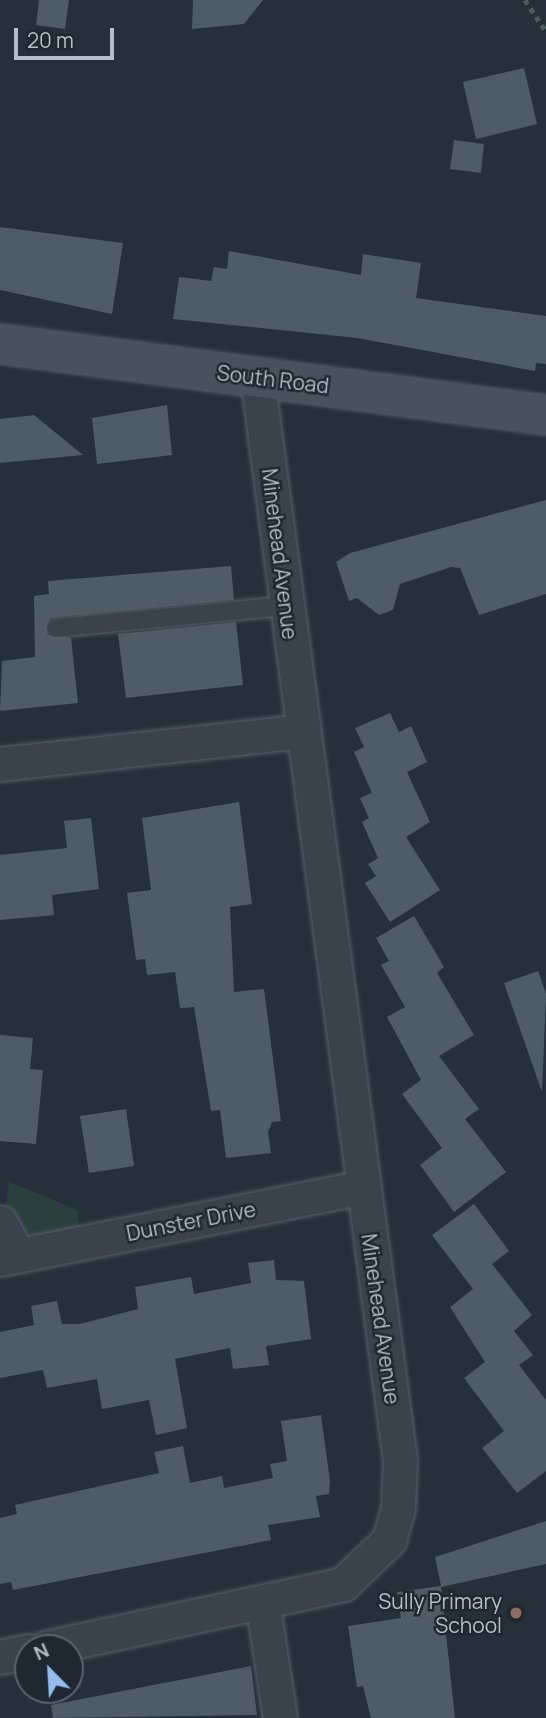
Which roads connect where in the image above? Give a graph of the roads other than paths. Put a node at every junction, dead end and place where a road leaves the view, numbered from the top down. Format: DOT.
graph roads {
  1 [pos="0,344"];
  2 [pos="257,377"];
  3 [pos="546,415"];
  4 [pos="286,606"];
  5 [pos="56,628"];
  6 [pos="302,731"];
  7 [pos="0,764"];
  8 [pos="363,1188"];
  9 [pos="0,1222"];
  10 [pos="9,1257"];
  11 [pos="263,1606"];
  12 [pos="84,1640"];
  13 [pos="280,1718"];
  1 -- 2 [label="main road, South Road"];
  2 -- 3 [label="main road, South Road"];
  2 -- 4 [label="street, Minehead Avenue"];
  4 -- 5 [label="lane"];
  4 -- 6 [label="street, Minehead Avenue"];
  6 -- 7 [label="street"];
  6 -- 8 [label="street, Minehead Avenue"];
  8 -- 10 [label="street, Dunster Drive"];
  8 -- 11 [label="street, Minehead Avenue"];
  9 -- 10 [label="street, Dunster Drive"];
  11 -- 12 [label="street, Minehead Avenue"];
  11 -- 13 [label="street"];
}
